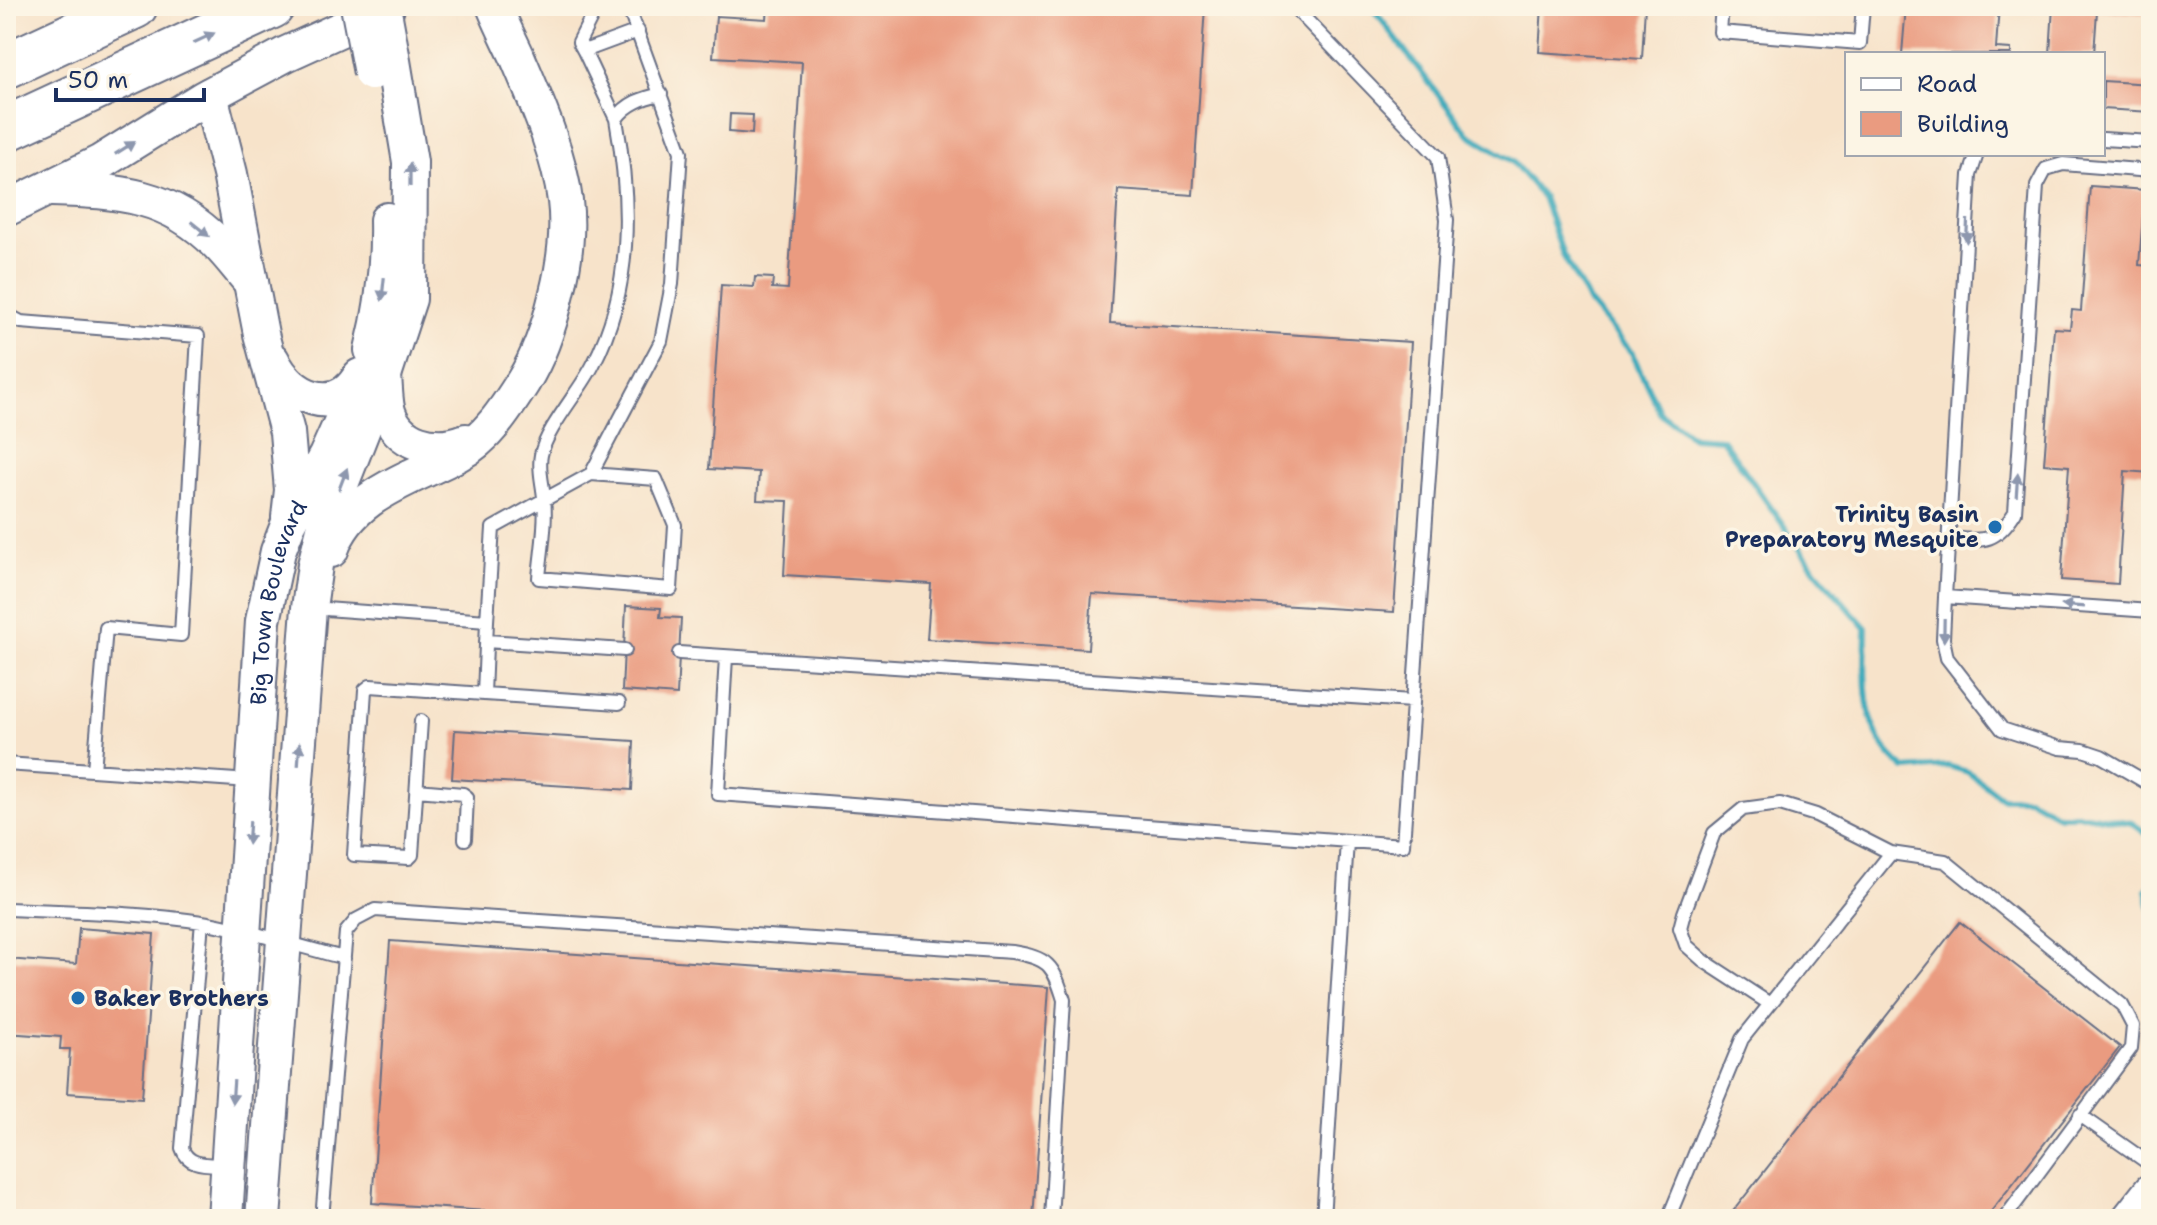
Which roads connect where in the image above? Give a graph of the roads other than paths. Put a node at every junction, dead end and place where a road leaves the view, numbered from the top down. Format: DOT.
graph roads {
  1 [pos="272,6"];
  2 [pos="358,6"];
  3 [pos="383,6"];
  4 [pos="391,6"];
  5 [pos="494,6"];
  6 [pos="597,6"];
  7 [pos="628,6"];
  8 [pos="1293,6"];
  9 [pos="1722,6"];
  10 [pos="1863,6"];
  11 [pos="128,9"];
  12 [pos="638,31"];
  13 [pos="6,51"];
  14 [pos="584,51"];
  15 [pos="381,64"];
  16 [pos="6,66"];
  17 [pos="661,94"];
  18 [pos="210,95"];
  19 [pos="616,119"];
  20 [pos="6,129"];
  21 [pos="2105,139"];
  22 [pos="2151,142"];
  23 [pos="1976,156"];
  24 [pos="2151,171"];
  25 [pos="48,189"];
  26 [pos="6,209"];
  27 [pos="252,284"];
  28 [pos="6,314"];
  29 [pos="261,334"];
  30 [pos="377,367"];
  31 [pos="481,435"];
  32 [pos="591,474"];
  33 [pos="545,500"];
  34 [pos="288,525"];
  35 [pos="1949,538"];
  36 [pos="1945,597"];
  37 [pos="266,602"];
  38 [pos="309,608"];
  39 [pos="2151,611"];
  40 [pos="487,621"];
  41 [pos="486,641"];
  42 [pos="625,650"];
  43 [pos="679,653"];
  44 [pos="726,657"];
  45 [pos="484,694"];
  46 [pos="1412,701"];
  47 [pos="619,703"];
  48 [pos="421,721"];
  49 [pos="6,764"];
  50 [pos="94,770"];
  51 [pos="252,782"];
  52 [pos="2151,785"];
  53 [pos="417,790"];
  54 [pos="465,839"];
  55 [pos="1347,841"];
  56 [pos="1891,853"];
  57 [pos="6,909"];
  58 [pos="202,922"];
  59 [pos="243,930"];
  60 [pos="285,943"];
  61 [pos="344,958"];
  62 [pos="1770,1004"];
  63 [pos="2080,1115"];
  64 [pos="228,1165"];
  65 [pos="2151,1165"];
  66 [pos="2151,1191"];
  67 [pos="225,1219"];
  68 [pos="263,1219"];
  69 [pos="322,1219"];
  70 [pos="1051,1219"];
  71 [pos="1323,1219"];
  72 [pos="1668,1219"];
  73 [pos="2004,1219"];
  74 [pos="2129,1219"];
  20 -- 1 [label="highway, one-way"];
  2 -- 15 [label="main road, Big Town Boulevard, bridge"];
  3 -- 15 [label="main road, Big Town Boulevard, bridge"];
  4 -- 18 [label="main road"];
  5 -- 31 [label="main road"];
  6 -- 14 [label="lane"];
  7 -- 12 [label="lane"];
  8 -- 46 [label="lane"];
  9 -- 10 [label="lane"];
  11 -- 13 [label="highway"];
  11 -- 16 [label="highway"];
  12 -- 14 [label="lane"];
  12 -- 17 [label="lane"];
  14 -- 19 [label="lane"];
  15 -- 30 [label="main road, Big Town Boulevard"];
  17 -- 19 [label="lane"];
  17 -- 32 [label="lane"];
  25 -- 18 [label="main road, one-way"];
  18 -- 27 [label="main road"];
  19 -- 33 [label="lane"];
  21 -- 22 [label="lane"];
  23 -- 35 [label="lane, one-way"];
  35 -- 24 [label="lane, one-way"];
  25 -- 26 [label="main road"];
  25 -- 27 [label="main road, one-way"];
  27 -- 29 [label="main road"];
  28 -- 50 [label="lane"];
  29 -- 30 [label="main road"];
  29 -- 34 [label="main road"];
  30 -- 31 [label="main road"];
  30 -- 34 [label="main road, Big Town Boulevard"];
  38 -- 30 [label="main road, Big Town Boulevard, one-way"];
  31 -- 38 [label="main road"];
  32 -- 33 [label="lane"];
  32 -- 33 [label="lane"];
  33 -- 40 [label="lane"];
  34 -- 37 [label="main road, Big Town Boulevard"];
  35 -- 36 [label="lane"];
  39 -- 36 [label="lane, one-way"];
  36 -- 52 [label="lane, one-way"];
  37 -- 38 [label="main road"];
  37 -- 51 [label="main road, Big Town Boulevard"];
  38 -- 40 [label="lane"];
  60 -- 38 [label="main road, Big Town Boulevard, one-way"];
  40 -- 41 [label="lane"];
  41 -- 42 [label="lane"];
  41 -- 45 [label="lane"];
  43 -- 44 [label="lane"];
  44 -- 46 [label="lane"];
  44 -- 55 [label="lane"];
  45 -- 47 [label="lane"];
  45 -- 53 [label="lane"];
  46 -- 55 [label="lane"];
  48 -- 53 [label="lane"];
  49 -- 50 [label="lane"];
  50 -- 51 [label="lane"];
  51 -- 59 [label="main road, Big Town Boulevard, one-way"];
  53 -- 54 [label="lane"];
  55 -- 71 [label="lane"];
  56 -- 62 [label="lane"];
  56 -- 62 [label="lane"];
  56 -- 63 [label="lane"];
  57 -- 58 [label="lane"];
  58 -- 59 [label="lane"];
  58 -- 64 [label="lane"];
  59 -- 60 [label="lane"];
  59 -- 64 [label="main road, Big Town Boulevard, one-way"];
  60 -- 61 [label="lane"];
  60 -- 68 [label="main road, Big Town Boulevard"];
  61 -- 69 [label="lane"];
  61 -- 70 [label="lane"];
  62 -- 72 [label="lane"];
  63 -- 65 [label="lane"];
  63 -- 73 [label="lane"];
  64 -- 67 [label="main road, Big Town Boulevard"];
  66 -- 74 [label="main road"];
}
